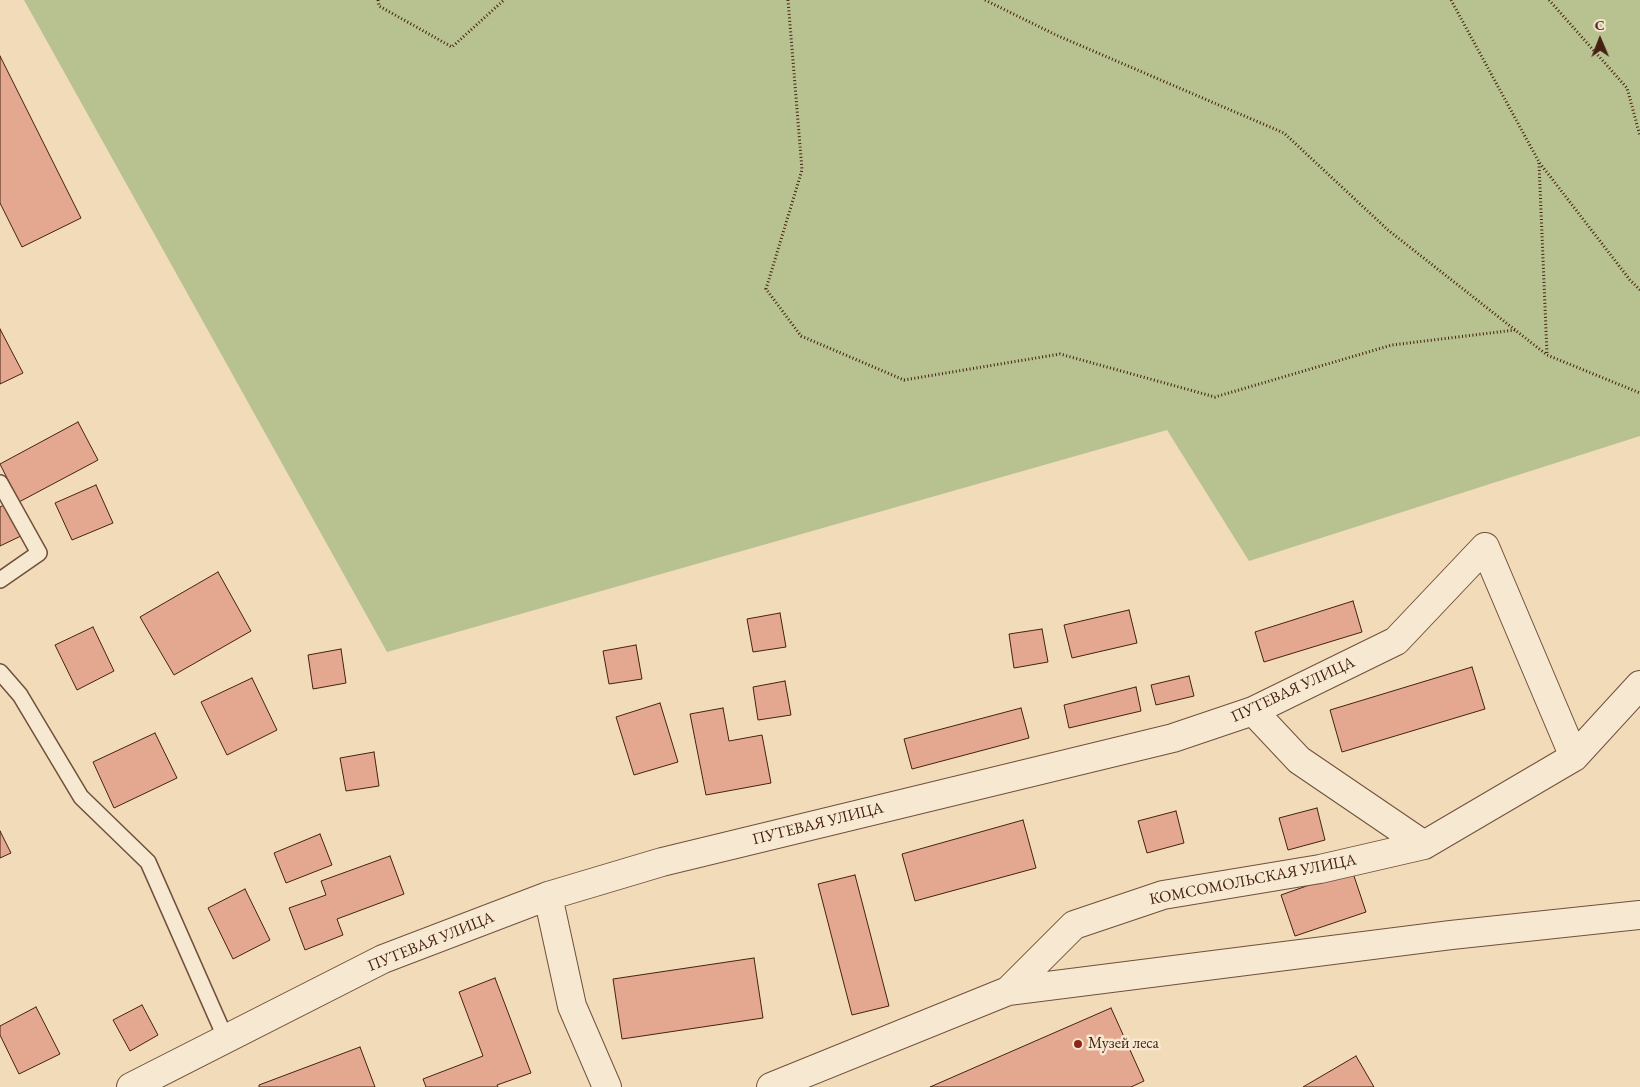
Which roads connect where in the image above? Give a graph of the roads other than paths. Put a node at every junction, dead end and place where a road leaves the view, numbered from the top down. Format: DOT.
graph roads {
  1 [pos="0,483"];
  2 [pos="0,580"];
  3 [pos="0,672"];
  4 [pos="1640,685"];
  5 [pos="1253,711"];
  6 [pos="1574,757"];
  7 [pos="1424,845"];
  8 [pos="548,896"];
  9 [pos="1640,915"];
  10 [pos="1008,991"];
  11 [pos="226,1039"];
  12 [pos="131,1087"];
  13 [pos="607,1087"];
  14 [pos="771,1087"];
  1 -- 2 [label="lane"];
  3 -- 11 [label="lane"];
  4 -- 6 [label="street, КОМСОМОЛЬСКАЯ УЛИЦА"];
  5 -- 6 [label="street, ПУТЕВАЯ УЛИЦА"];
  5 -- 7 [label="street"];
  5 -- 8 [label="street, ПУТЕВАЯ УЛИЦА"];
  6 -- 7 [label="street, КОМСОМОЛЬСКАЯ УЛИЦА"];
  7 -- 10 [label="street, КОМСОМОЛЬСКАЯ УЛИЦА"];
  8 -- 11 [label="street, ПУТЕВАЯ УЛИЦА"];
  8 -- 13 [label="street"];
  9 -- 10 [label="street"];
  10 -- 14 [label="street, КОМСОМОЛЬСКАЯ УЛИЦА"];
  11 -- 12 [label="street, ПУТЕВАЯ УЛИЦА"];
}
